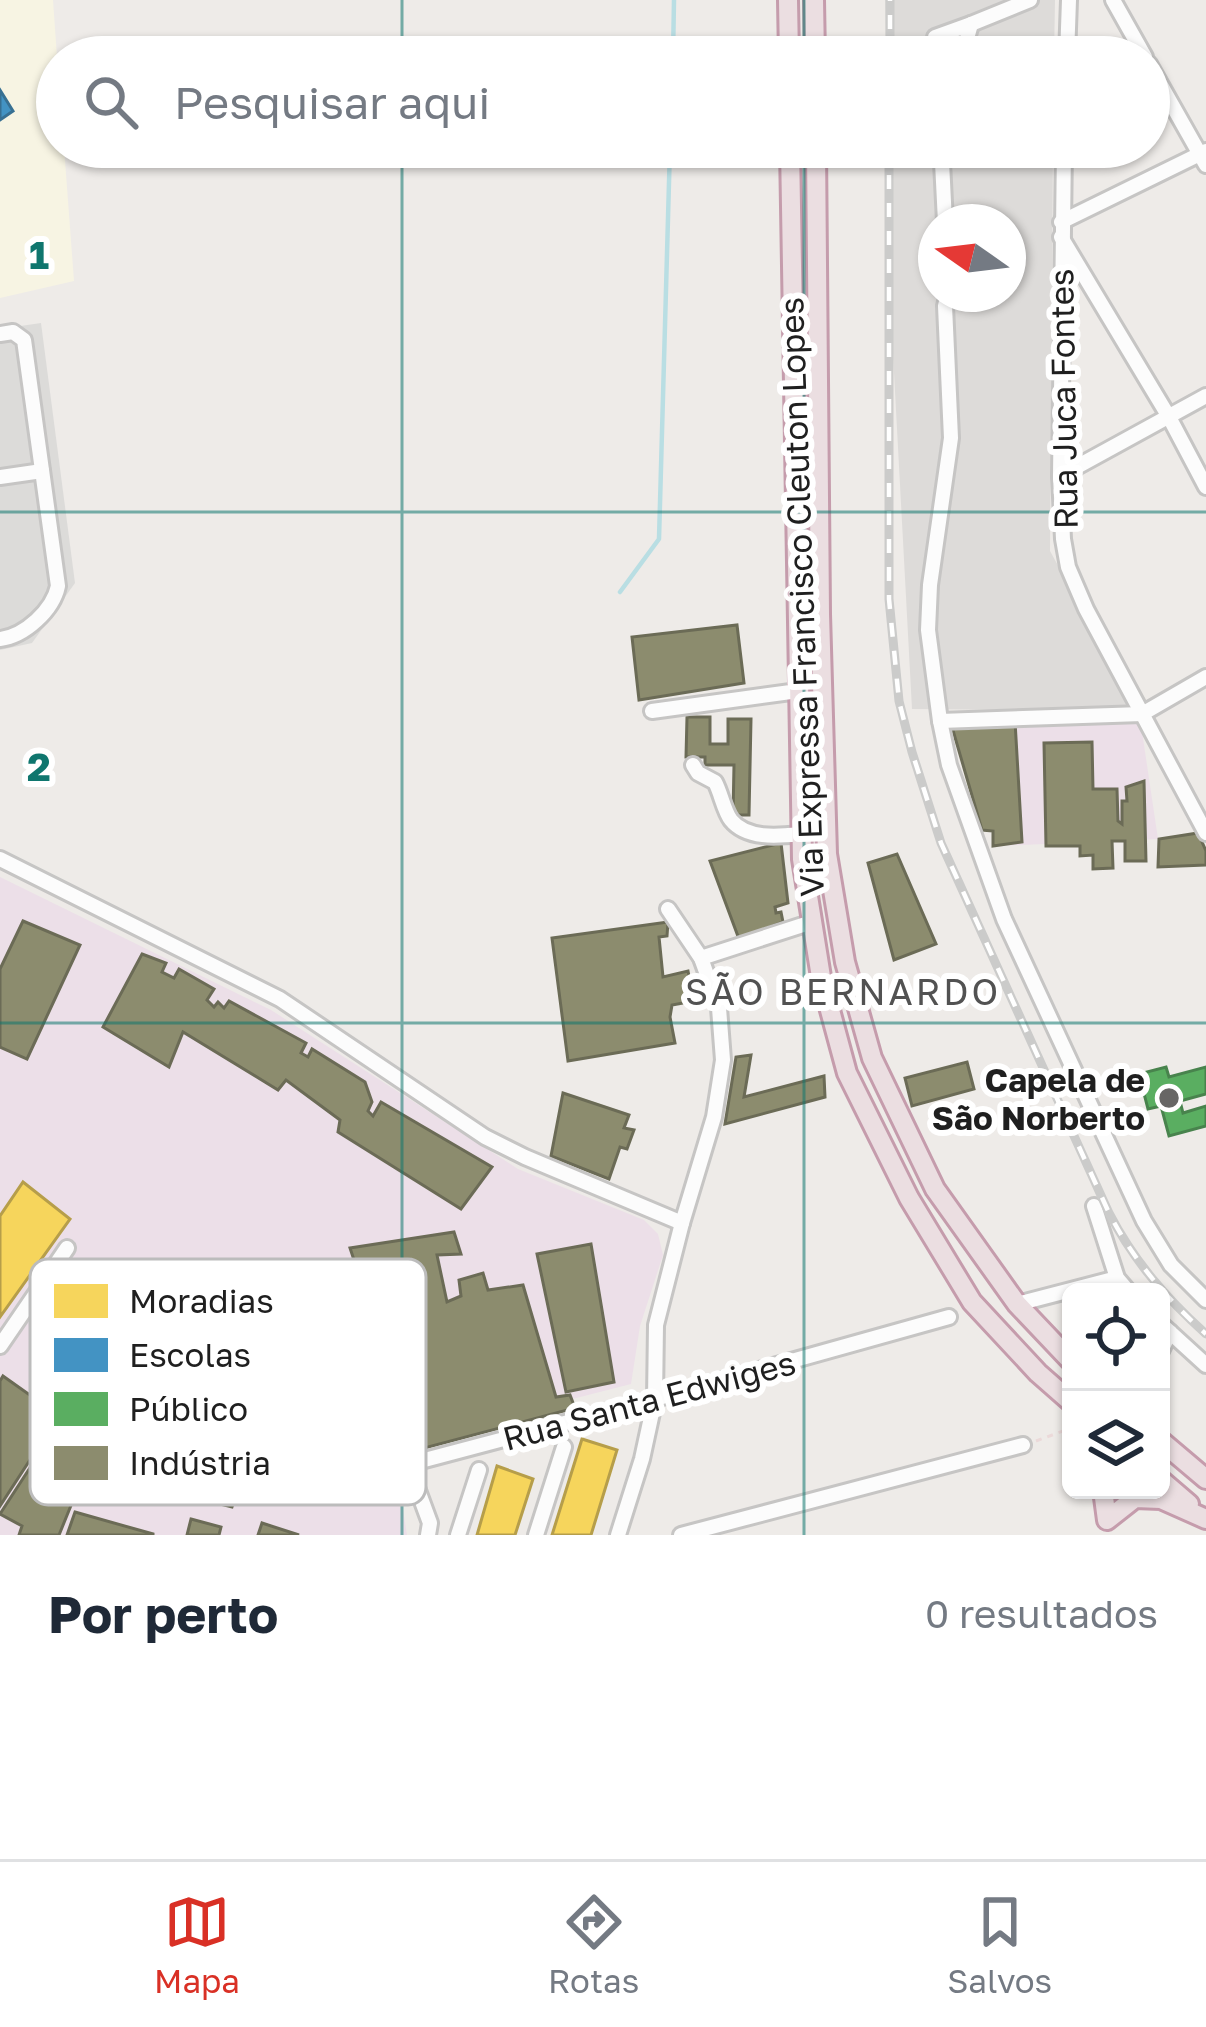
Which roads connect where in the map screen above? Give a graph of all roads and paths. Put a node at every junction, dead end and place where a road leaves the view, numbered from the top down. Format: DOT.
graph roads {
  1 [pos="788,0"];
  2 [pos="814,0"];
  3 [pos="984,0"];
  4 [pos="1030,0"];
  5 [pos="1069,0"];
  6 [pos="1113,0"];
  7 [pos="988,17"];
  8 [pos="971,24"];
  9 [pos="789,36"];
  10 [pos="814,36"];
  11 [pos="937,36"];
  12 [pos="968,36"];
  13 [pos="1068,36"];
  14 [pos="1133,36"];
  15 [pos="1170,99"];
  16 [pos="1204,156"];
  17 [pos="790,168"];
  18 [pos="815,168"];
  19 [pos="942,168"];
  20 [pos="1063,168"];
  21 [pos="944,204"];
  22 [pos="1061,230"];
  23 [pos="946,312"];
  24 [pos="0,334"];
  25 [pos="1206,396"];
  26 [pos="1169,417"];
  27 [pos="41,471"];
  28 [pos="1060,476"];
  29 [pos="0,478"];
  30 [pos="1206,487"];
  31 [pos="0,640"];
  32 [pos="1206,677"];
  33 [pos="798,691"];
  34 [pos="652,711"];
  35 [pos="1142,714"];
  36 [pos="940,721"];
  37 [pos="693,765"];
  38 [pos="1206,833"];
  39 [pos="801,834"];
  40 [pos="0,859"];
  41 [pos="668,909"];
  42 [pos="812,922"];
  43 [pos="701,958"];
  44 [pos="1094,1206"];
  45 [pos="682,1223"];
  46 [pos="67,1248"];
  47 [pos="59,1259"];
  48 [pos="1117,1278"];
  49 [pos="1121,1283"];
  50 [pos="1058,1293"];
  51 [pos="1204,1293"];
  52 [pos="1062,1299"];
  53 [pos="30,1302"];
  54 [pos="1017,1304"];
  55 [pos="949,1317"];
  56 [pos="1170,1333"];
  57 [pos="0,1346"];
  58 [pos="1062,1352"];
  59 [pos="1206,1365"];
  60 [pos="1038,1373"];
  61 [pos="1062,1394"];
  62 [pos="655,1400"];
  63 [pos="1062,1404"];
  64 [pos="1062,1431"];
  65 [pos="1023,1445"];
  66 [pos="564,1447"];
  67 [pos="1170,1449"];
  68 [pos="426,1460"];
  69 [pos="479,1470"];
  70 [pos="1206,1479"];
  71 [pos="1170,1488"];
  72 [pos="423,1505"];
  73 [pos="1206,1518"];
  74 [pos="1104,1527"];
  75 [pos="428,1535"];
  76 [pos="458,1535"];
  77 [pos="536,1535"];
  78 [pos="618,1535"];
  79 [pos="681,1535"];
  1 -- 9 [label="highway"];
  2 -- 10 [label="highway"];
  3 -- 7 [label="street"];
  4 -- 7 [label="street"];
  5 -- 13 [label="street"];
  6 -- 14 [label="street"];
  7 -- 8 [label="street"];
  8 -- 11 [label="street"];
  8 -- 12 [label="street"];
  15 -- 16 [label="street"];
  16 -- 22 [label="street"];
  17 -- 33 [label="highway, Via Expressa Francisco Cleuton Lopes"];
  18 -- 54 [label="highway, Via Expressa Francisco Cleuton Lopes"];
  19 -- 21 [label="street"];
  20 -- 22 [label="street, Rua Juca Fontes"];
  22 -- 26 [label="street"];
  22 -- 28 [label="street, Rua Juca Fontes"];
  23 -- 36 [label="street"];
  24 -- 27 [label="street"];
  25 -- 26 [label="street"];
  26 -- 28 [label="street"];
  26 -- 30 [label="street"];
  27 -- 29 [label="street"];
  27 -- 31 [label="street"];
  28 -- 35 [label="street, Rua Juca Fontes"];
  32 -- 35 [label="street"];
  33 -- 34 [label="street"];
  33 -- 39 [label="highway, Via Expressa Francisco Cleuton Lopes"];
  35 -- 36 [label="street"];
  35 -- 38 [label="street, Rua Juca Fontes"];
  36 -- 51 [label="street"];
  37 -- 39 [label="street"];
  39 -- 42 [label="highway, Via Expressa Francisco Cleuton Lopes"];
  40 -- 45 [label="street"];
  41 -- 43 [label="street"];
  42 -- 43 [label="street"];
  42 -- 60 [label="highway, Via Expressa Francisco Cleuton Lopes"];
  43 -- 45 [label="street"];
  44 -- 48 [label="street"];
  45 -- 62 [label="street"];
  46 -- 47 [label="street"];
  48 -- 49 [label="street"];
  48 -- 50 [label="street"];
  50 -- 52 [label="street"];
  50 -- 54 [label="street"];
  53 -- 57 [label="street"];
  54 -- 58 [label="highway, Via Expressa Francisco Cleuton Lopes"];
  55 -- 62 [label="street, Rua Santa Edwiges"];
  56 -- 59 [label="street"];
  60 -- 61 [label="highway, Via Expressa Francisco Cleuton Lopes"];
  60 -- 63 [label="highway"];
  62 -- 68 [label="street, Rua Santa Edwiges"];
  62 -- 78 [label="street"];
  64 -- 65 [label="path"];
  65 -- 79 [label="street"];
  66 -- 77 [label="street"];
  67 -- 70 [label="highway"];
  69 -- 76 [label="street"];
  71 -- 73 [label="highway"];
  72 -- 75 [label="street"];
  73 -- 74 [label="highway"];
}
